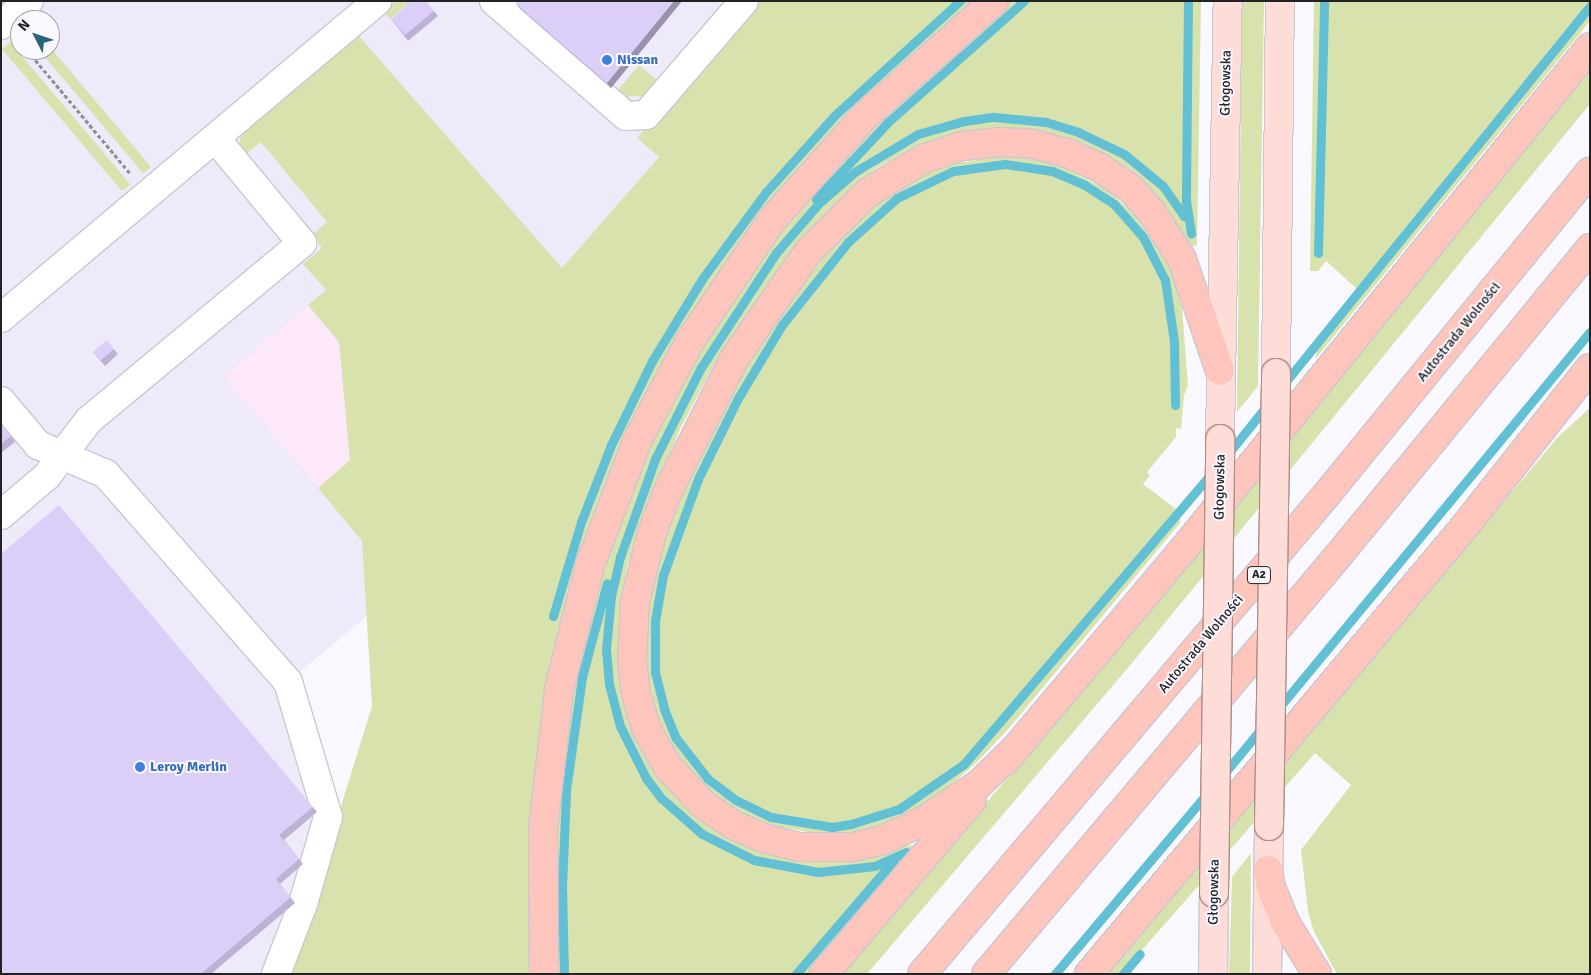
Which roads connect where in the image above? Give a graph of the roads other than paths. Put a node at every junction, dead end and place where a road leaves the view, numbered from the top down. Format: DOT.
graph roads {
  1 [pos="29,1"];
  2 [pos="377,1"];
  3 [pos="494,1"];
  4 [pos="744,1"];
  5 [pos="994,1"];
  6 [pos="1228,1"];
  7 [pos="1280,1"];
  8 [pos="1,25"];
  9 [pos="1590,47"];
  10 [pos="215,138"];
  11 [pos="1590,172"];
  12 [pos="1590,248"];
  13 [pos="1,318"];
  14 [pos="1590,368"];
  15 [pos="1220,371"];
  16 [pos="1590,395"];
  17 [pos="1,402"];
  18 [pos="1529,446"];
  19 [pos="62,455"];
  20 [pos="1,515"];
  21 [pos="1017,747"];
  22 [pos="1268,870"];
  23 [pos="276,974"];
  24 [pos="544,974"];
  25 [pos="824,974"];
  26 [pos="922,974"];
  27 [pos="986,974"];
  28 [pos="1089,974"];
  29 [pos="1213,974"];
  30 [pos="1267,974"];
  31 [pos="1316,974"];
  1 -- 8 [label="lane"];
  2 -- 10 [label="lane"];
  3 -- 4 [label="lane"];
  5 -- 24 [label="highway"];
  6 -- 15 [label="main road, Głogowska"];
  7 -- 22 [label="main road, bridge"];
  9 -- 21 [label="highway"];
  10 -- 13 [label="lane"];
  10 -- 19 [label="lane"];
  11 -- 26 [label="highway, Autostrada Wolności / A2"];
  12 -- 27 [label="highway"];
  14 -- 18 [label="highway"];
  15 -- 21 [label="highway"];
  15 -- 29 [label="main road, Głogowska, bridge"];
  16 -- 18 [label="highway"];
  17 -- 19 [label="lane"];
  18 -- 28 [label="highway"];
  19 -- 20 [label="lane"];
  19 -- 23 [label="lane"];
  21 -- 25 [label="highway"];
  22 -- 30 [label="main road"];
  22 -- 31 [label="highway"];
}
